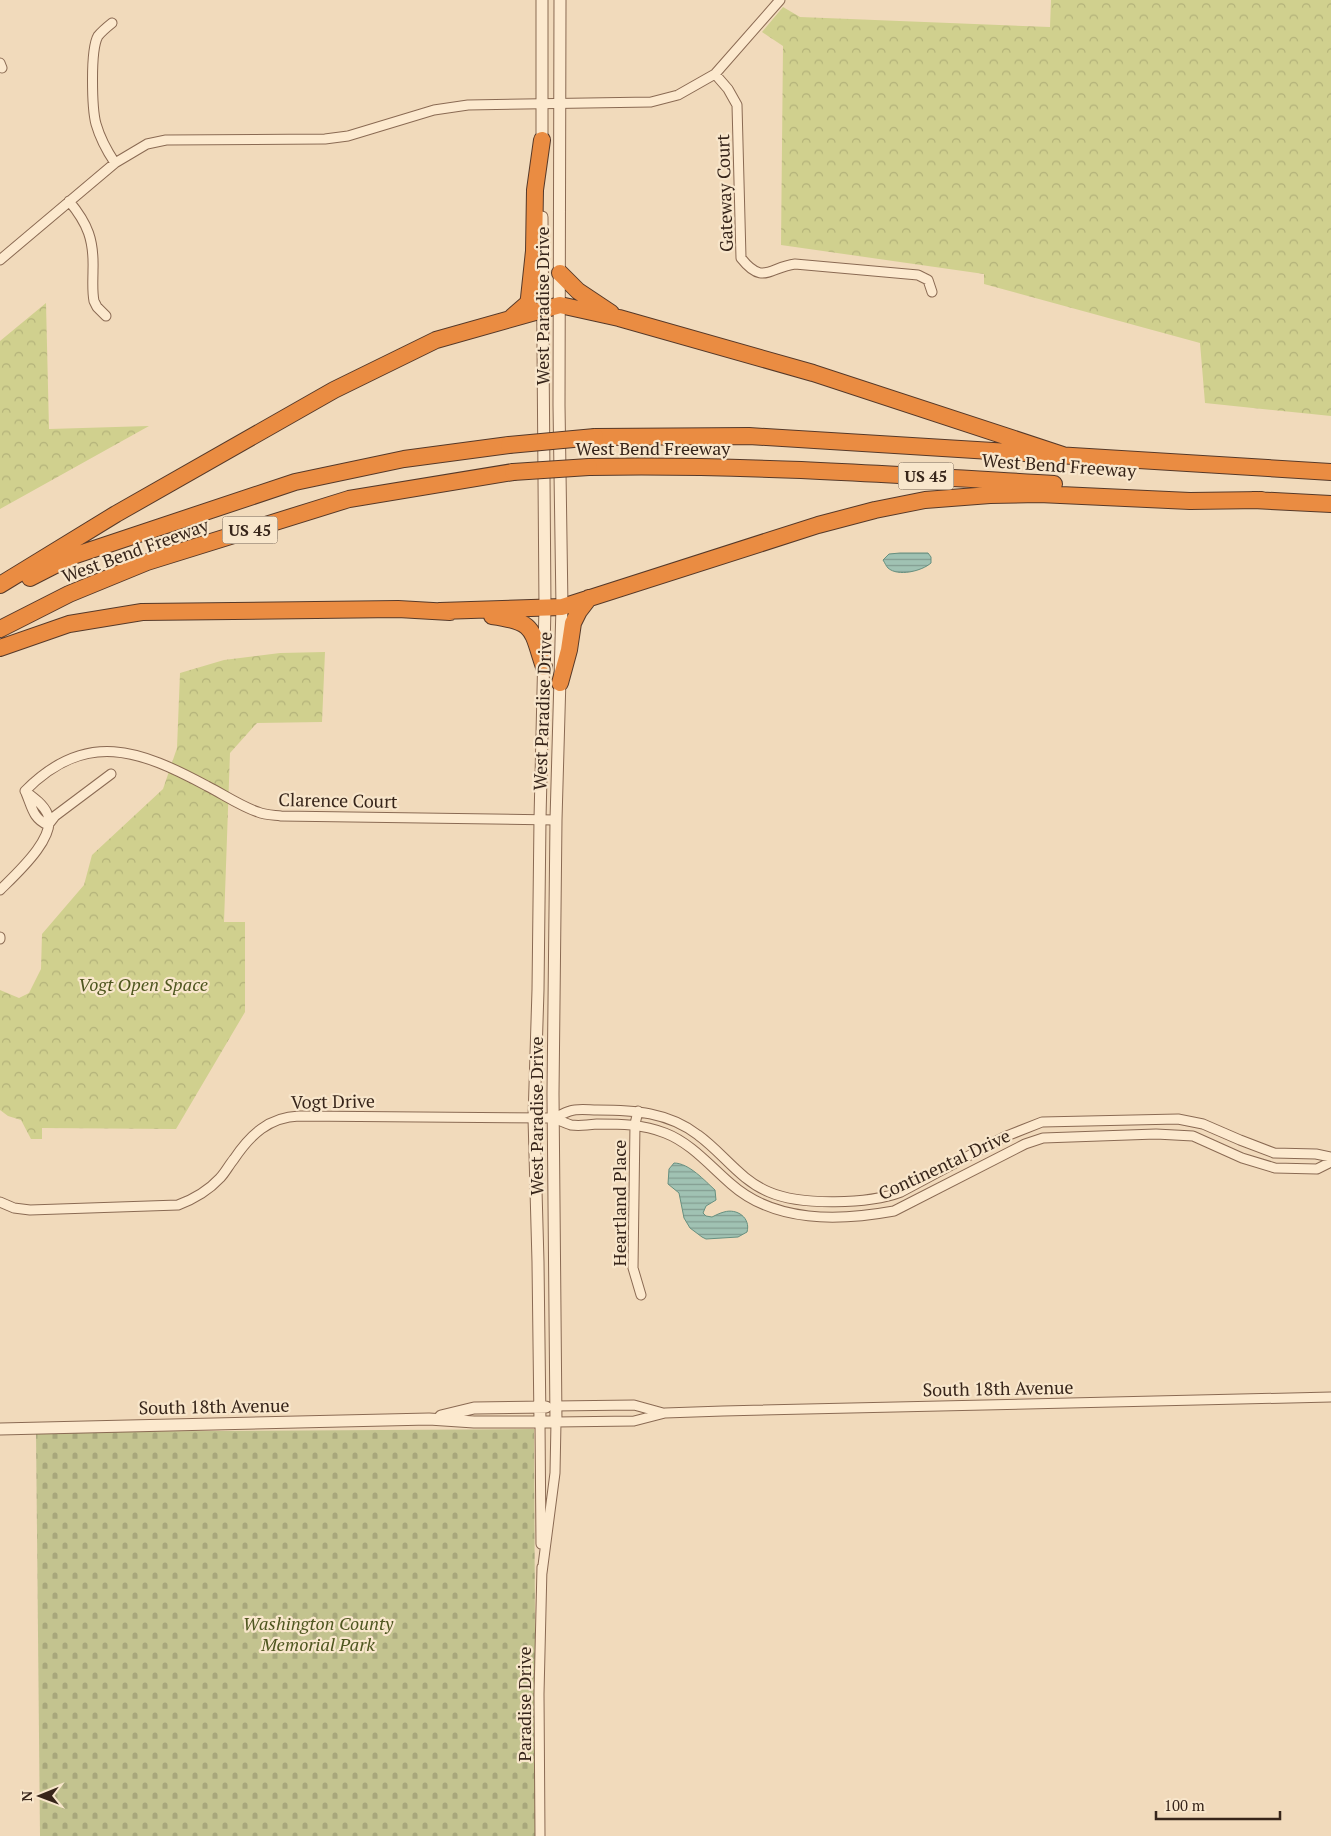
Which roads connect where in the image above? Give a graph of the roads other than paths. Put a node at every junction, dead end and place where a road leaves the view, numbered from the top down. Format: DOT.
graph roads {
  1 [pos="542,0"];
  2 [pos="560,0"];
  3 [pos="780,0"];
  4 [pos="112,23"];
  5 [pos="715,74"];
  6 [pos="543,104"];
  7 [pos="561,104"];
  8 [pos="542,140"];
  9 [pos="114,163"];
  10 [pos="69,201"];
  11 [pos="0,260"];
  12 [pos="560,273"];
  13 [pos="932,292"];
  14 [pos="560,305"];
  15 [pos="543,309"];
  16 [pos="106,316"];
  17 [pos="619,318"];
  18 [pos="510,319"];
  19 [pos="1063,455"];
  20 [pos="1331,472"];
  21 [pos="1262,500"];
  22 [pos="1331,504"];
  23 [pos="0,585"];
  24 [pos="0,594"];
  25 [pos="589,598"];
  26 [pos="545,607"];
  27 [pos="562,607"];
  28 [pos="440,610"];
  29 [pos="0,629"];
  30 [pos="0,648"];
  31 [pos="544,667"];
  32 [pos="560,683"];
  33 [pos="111,774"];
  34 [pos="540,819"];
  35 [pos="556,820"];
  36 [pos="48,825"];
  37 [pos="0,890"];
  38 [pos="638,1111"];
  39 [pos="534,1118"];
  40 [pos="553,1118"];
  41 [pos="635,1124"];
  42 [pos="1331,1157"];
  43 [pos="1331,1162"];
  44 [pos="0,1202"];
  45 [pos="641,1295"];
  46 [pos="1331,1397"];
  47 [pos="555,1406"];
  48 [pos="540,1407"];
  49 [pos="665,1413"];
  50 [pos="429,1419"];
  51 [pos="540,1422"];
  52 [pos="556,1422"];
  53 [pos="0,1429"];
  54 [pos="542,1573"];
  55 [pos="540,1836"];
  1 -- 6 [label="street, West Paradise Drive"];
  2 -- 7 [label="street, West Paradise Drive"];
  3 -- 5 [label="street"];
  4 -- 9 [label="street"];
  5 -- 7 [label="street"];
  5 -- 13 [label="street, Gateway Court"];
  6 -- 7 [label="street"];
  6 -- 8 [label="street, West Paradise Drive"];
  6 -- 9 [label="street"];
  7 -- 12 [label="street, West Paradise Drive"];
  8 -- 15 [label="street, West Paradise Drive"];
  8 -- 18 [label="highway"];
  9 -- 10 [label="street"];
  10 -- 11 [label="street"];
  10 -- 16 [label="street"];
  12 -- 14 [label="street, West Paradise Drive"];
  12 -- 17 [label="highway"];
  14 -- 15 [label="highway"];
  14 -- 17 [label="highway"];
  14 -- 27 [label="street, West Paradise Drive"];
  15 -- 18 [label="highway"];
  15 -- 26 [label="street, West Paradise Drive"];
  17 -- 19 [label="highway"];
  18 -- 23 [label="highway"];
  19 -- 20 [label="highway, West Bend Freeway / US 45"];
  19 -- 24 [label="highway, West Bend Freeway / US 45, bridge"];
  21 -- 22 [label="highway, West Bend Freeway / US 45"];
  21 -- 25 [label="highway"];
  21 -- 29 [label="highway, West Bend Freeway / US 45, bridge"];
  25 -- 27 [label="highway"];
  25 -- 32 [label="highway"];
  26 -- 27 [label="highway"];
  26 -- 28 [label="highway"];
  26 -- 31 [label="street, West Paradise Drive"];
  27 -- 32 [label="street, West Paradise Drive"];
  28 -- 30 [label="highway"];
  28 -- 31 [label="highway"];
  31 -- 34 [label="street, West Paradise Drive"];
  32 -- 35 [label="street, West Paradise Drive"];
  33 -- 36 [label="street"];
  34 -- 35 [label="street, Clarence Court"];
  34 -- 36 [label="street, Clarence Court"];
  34 -- 39 [label="street, West Paradise Drive"];
  35 -- 40 [label="street, West Paradise Drive"];
  36 -- 37 [label="street"];
  38 -- 40 [label="street, Continental Drive"];
  38 -- 41 [label="street, Heartland Place"];
  38 -- 42 [label="street, Continental Drive"];
  39 -- 40 [label="street, Vogt Drive"];
  39 -- 44 [label="street, Vogt Drive"];
  39 -- 48 [label="street, West Paradise Drive"];
  40 -- 41 [label="street, Continental Drive"];
  40 -- 47 [label="street, West Paradise Drive"];
  41 -- 43 [label="street, Continental Drive"];
  41 -- 45 [label="street, Heartland Place"];
  46 -- 49 [label="street, South 18th Avenue"];
  47 -- 48 [label="street, South 18th Avenue"];
  47 -- 49 [label="street, South 18th Avenue"];
  47 -- 52 [label="street, West Paradise Drive"];
  48 -- 50 [label="street, South 18th Avenue"];
  48 -- 51 [label="street, West Paradise Drive"];
  49 -- 52 [label="street, South 18th Avenue"];
  50 -- 51 [label="street, South 18th Avenue"];
  50 -- 53 [label="street, South 18th Avenue"];
  51 -- 52 [label="street, South 18th Avenue"];
  51 -- 54 [label="street, Paradise Drive"];
  52 -- 54 [label="street, Paradise Drive"];
  54 -- 55 [label="street, Paradise Drive"];
}
